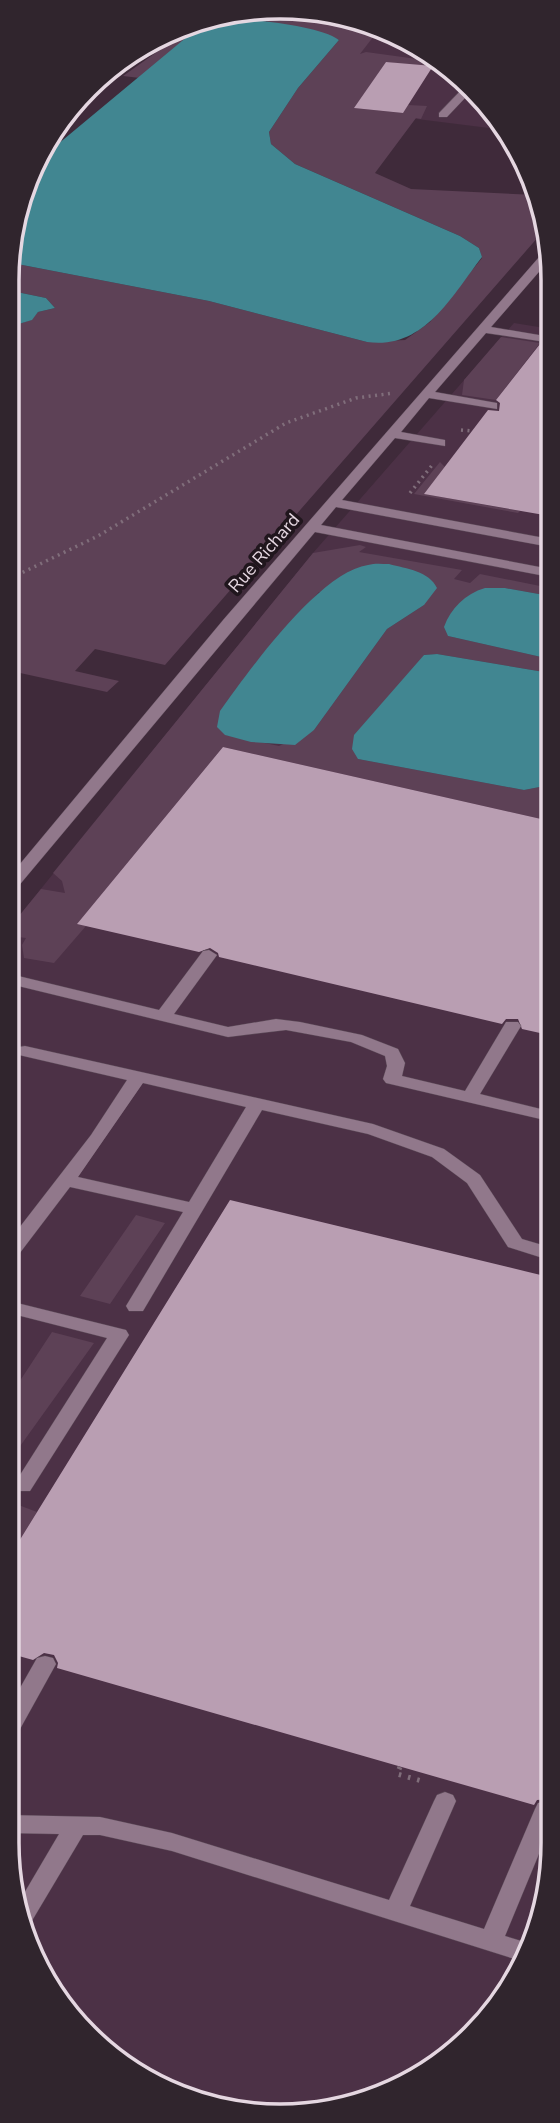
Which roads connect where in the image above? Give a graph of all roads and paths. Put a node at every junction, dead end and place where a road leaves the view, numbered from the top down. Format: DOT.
graph roads {
  1 [pos="463,95"];
  2 [pos="443,115"];
  3 [pos="540,263"];
  4 [pos="484,329"];
  5 [pos="535,338"];
  6 [pos="428,393"];
  7 [pos="492,405"];
  8 [pos="468,420"];
  9 [pos="461,430"];
  10 [pos="472,431"];
  11 [pos="393,434"];
  12 [pos="455,438"];
  13 [pos="440,449"];
  14 [pos="422,496"];
  15 [pos="334,503"];
  16 [pos="312,527"];
  17 [pos="541,541"];
  18 [pos="541,571"];
  19 [pos="19,575"];
  20 [pos="19,875"];
  21 [pos="209,955"];
  22 [pos="19,981"];
  23 [pos="163,1017"];
  24 [pos="512,1026"];
  25 [pos="25,1051"];
  26 [pos="138,1077"];
  27 [pos="470,1097"];
  28 [pos="257,1104"];
  29 [pos="541,1114"];
  30 [pos="66,1180"];
  31 [pos="195,1209"];
  32 [pos="19,1241"];
  33 [pos="541,1251"];
  34 [pos="136,1306"];
  35 [pos="19,1310"];
  36 [pos="23,1486"];
  37 [pos="45,1664"];
  38 [pos="19,1711"];
  39 [pos="445,1801"];
  40 [pos="541,1821"];
  41 [pos="19,1824"];
  42 [pos="77,1825"];
  43 [pos="27,1908"];
  44 [pos="396,1911"];
  45 [pos="491,1941"];
  46 [pos="518,1950"];
  1 -- 2 [label="lane"];
  3 -- 4 [label="lane, Rue Richard"];
  4 -- 5 [label="lane"];
  4 -- 6 [label="lane, Rue Richard"];
  6 -- 7 [label="lane"];
  6 -- 11 [label="lane, Rue Richard"];
  6 -- 19 [label="path"];
  8 -- 9 [label="path"];
  9 -- 10 [label="path"];
  9 -- 12 [label="path"];
  11 -- 13 [label="lane"];
  11 -- 15 [label="lane, Rue Richard"];
  13 -- 14 [label="path"];
  15 -- 16 [label="lane, Rue Richard"];
  15 -- 17 [label="lane"];
  16 -- 18 [label="lane"];
  16 -- 20 [label="lane, Rue Richard"];
  21 -- 23 [label="lane"];
  22 -- 23 [label="lane"];
  23 -- 27 [label="lane"];
  24 -- 27 [label="lane"];
  25 -- 26 [label="lane"];
  26 -- 28 [label="lane"];
  26 -- 30 [label="lane"];
  27 -- 29 [label="lane"];
  28 -- 31 [label="lane"];
  28 -- 33 [label="lane"];
  30 -- 31 [label="lane"];
  30 -- 32 [label="lane"];
  31 -- 34 [label="lane"];
  35 -- 36 [label="lane"];
  37 -- 38 [label="lane"];
  39 -- 44 [label="lane"];
  40 -- 45 [label="lane"];
  41 -- 42 [label="lane"];
  42 -- 43 [label="lane"];
  42 -- 44 [label="lane"];
  44 -- 45 [label="lane"];
  45 -- 46 [label="lane"];
}
